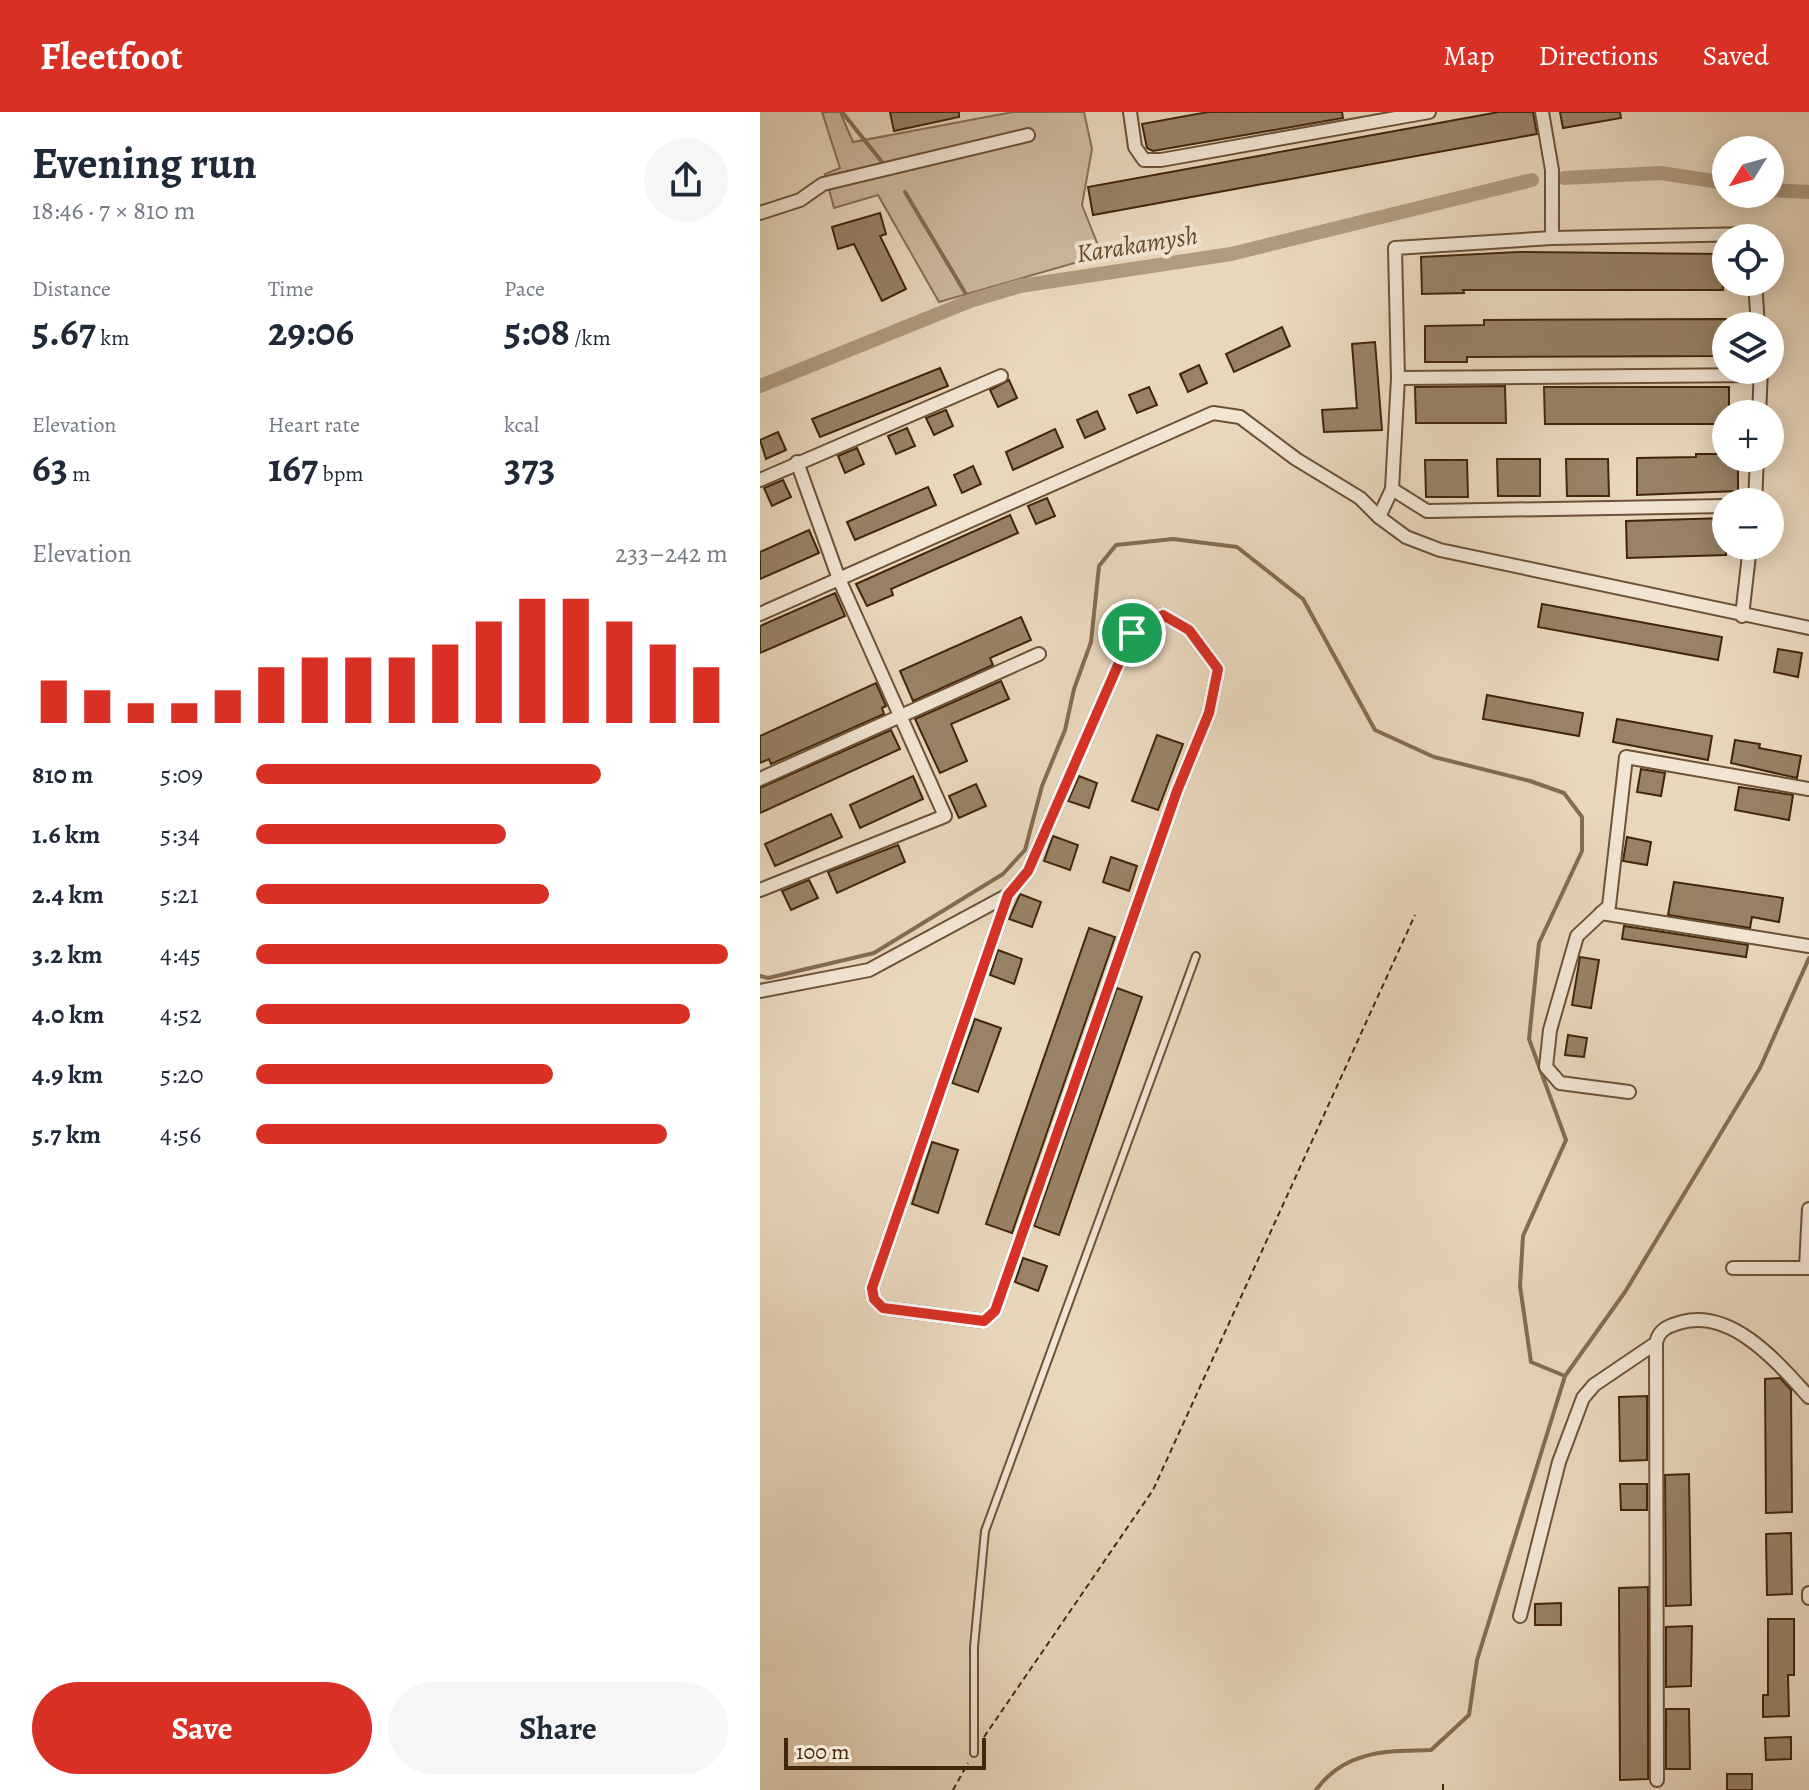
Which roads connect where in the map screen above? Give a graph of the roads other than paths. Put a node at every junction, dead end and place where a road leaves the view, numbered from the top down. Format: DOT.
graph roads {
  1 [pos="1130,112"];
  2 [pos="1429,112"];
  3 [pos="1542,112"];
  4 [pos="1028,135"];
  5 [pos="760,213"];
  6 [pos="1712,235"];
  7 [pos="1552,238"];
  8 [pos="1712,373"];
  9 [pos="1001,376"];
  10 [pos="1398,378"];
  11 [pos="797,462"];
  12 [pos="760,480"];
  13 [pos="1392,489"];
  14 [pos="1712,506"];
  15 [pos="1379,517"];
  16 [pos="1748,560"];
  17 [pos="839,579"];
  18 [pos="760,614"];
  19 [pos="1742,616"];
  20 [pos="1809,628"];
  21 [pos="1039,654"];
  22 [pos="900,716"];
  23 [pos="760,779"];
  24 [pos="1809,789"];
  25 [pos="760,890"];
  26 [pos="1008,895"];
  27 [pos="1601,913"];
  28 [pos="1809,946"];
  29 [pos="1196,956"];
  30 [pos="760,991"];
  31 [pos="1629,1092"];
  32 [pos="1809,1209"];
  33 [pos="1733,1268"];
  34 [pos="1807,1268"];
  35 [pos="1656,1343"];
  36 [pos="1809,1397"];
  37 [pos="1520,1616"];
  38 [pos="974,1753"];
  39 [pos="1657,1780"];
  1 -- 2 [label="street"];
  3 -- 7 [label="street"];
  4 -- 5 [label="street"];
  6 -- 7 [label="street"];
  7 -- 10 [label="street"];
  8 -- 10 [label="street"];
  9 -- 11 [label="street"];
  10 -- 13 [label="street"];
  11 -- 12 [label="street"];
  11 -- 17 [label="street"];
  13 -- 14 [label="street"];
  13 -- 15 [label="street"];
  15 -- 17 [label="street"];
  15 -- 19 [label="street"];
  16 -- 19 [label="street"];
  17 -- 18 [label="street"];
  17 -- 22 [label="street"];
  19 -- 20 [label="street"];
  21 -- 22 [label="street"];
  22 -- 23 [label="street"];
  22 -- 25 [label="street"];
  24 -- 27 [label="street"];
  26 -- 26 [label="street"];
  26 -- 30 [label="street"];
  27 -- 28 [label="street"];
  27 -- 31 [label="street"];
  29 -- 38 [label="lane"];
  32 -- 34 [label="street"];
  33 -- 34 [label="street"];
  35 -- 36 [label="street"];
  35 -- 37 [label="street"];
  35 -- 39 [label="street"];
}
